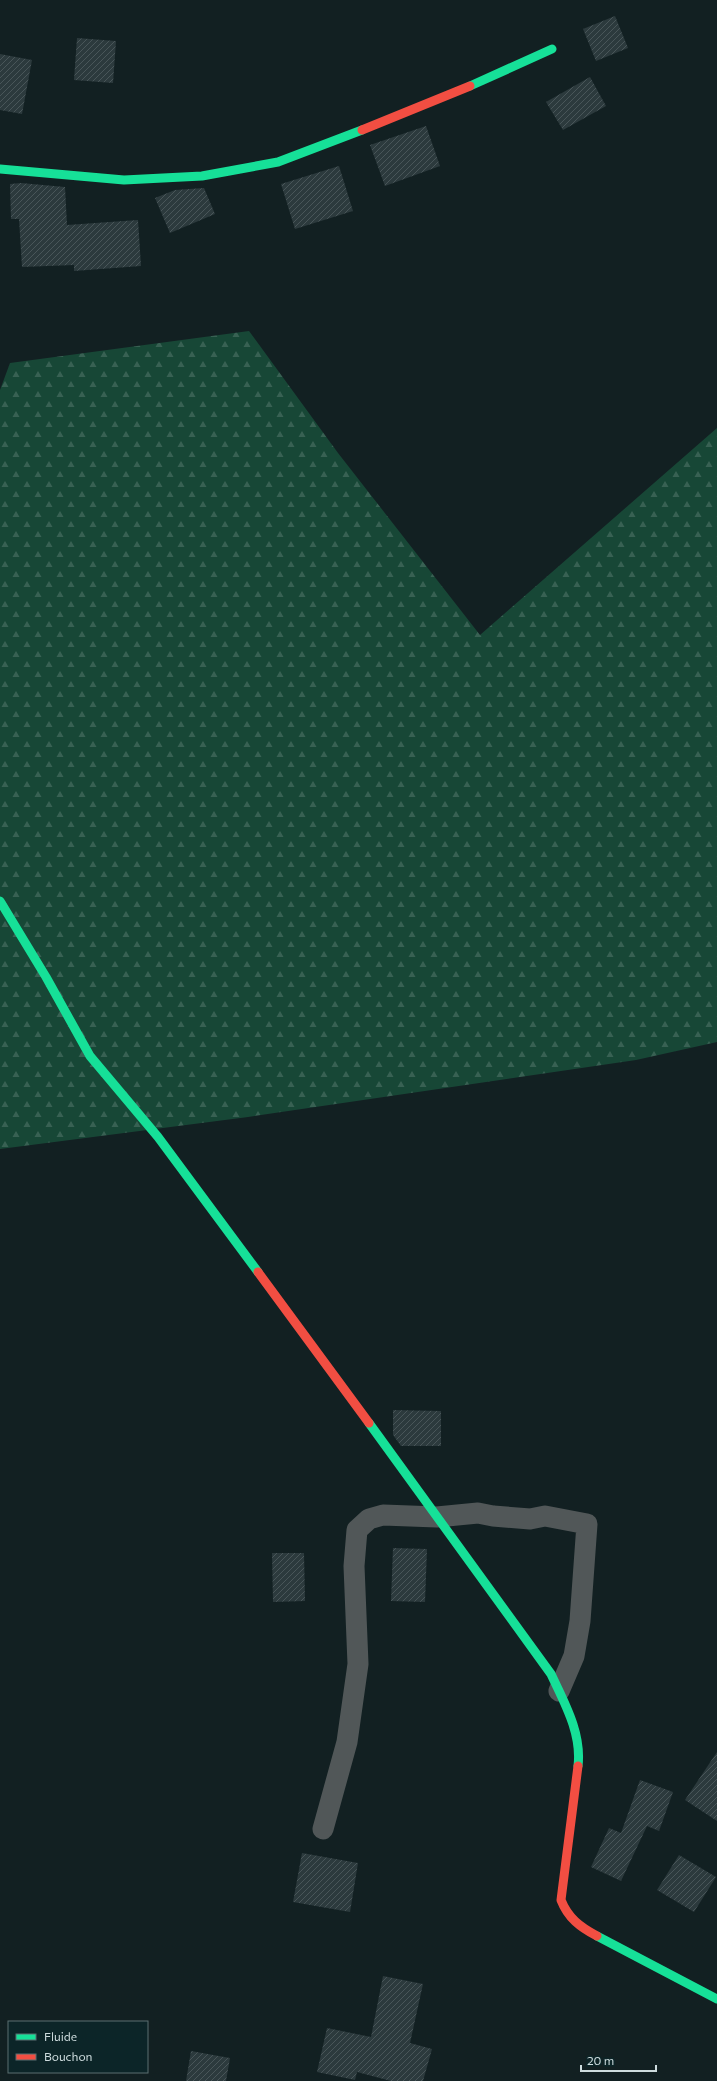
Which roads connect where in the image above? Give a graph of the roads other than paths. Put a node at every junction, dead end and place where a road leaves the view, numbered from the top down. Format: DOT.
graph roads {
  1 [pos="552,49"];
  2 [pos="0,169"];
  3 [pos="0,901"];
  4 [pos="437,1517"];
  5 [pos="559,1691"];
  6 [pos="323,1829"];
  7 [pos="717,1999"];
  1 -- 2 [label="street"];
  3 -- 4 [label="street"];
  4 -- 5 [label="street"];
  4 -- 5 [label="street"];
  4 -- 6 [label="street"];
  5 -- 7 [label="street"];
}
